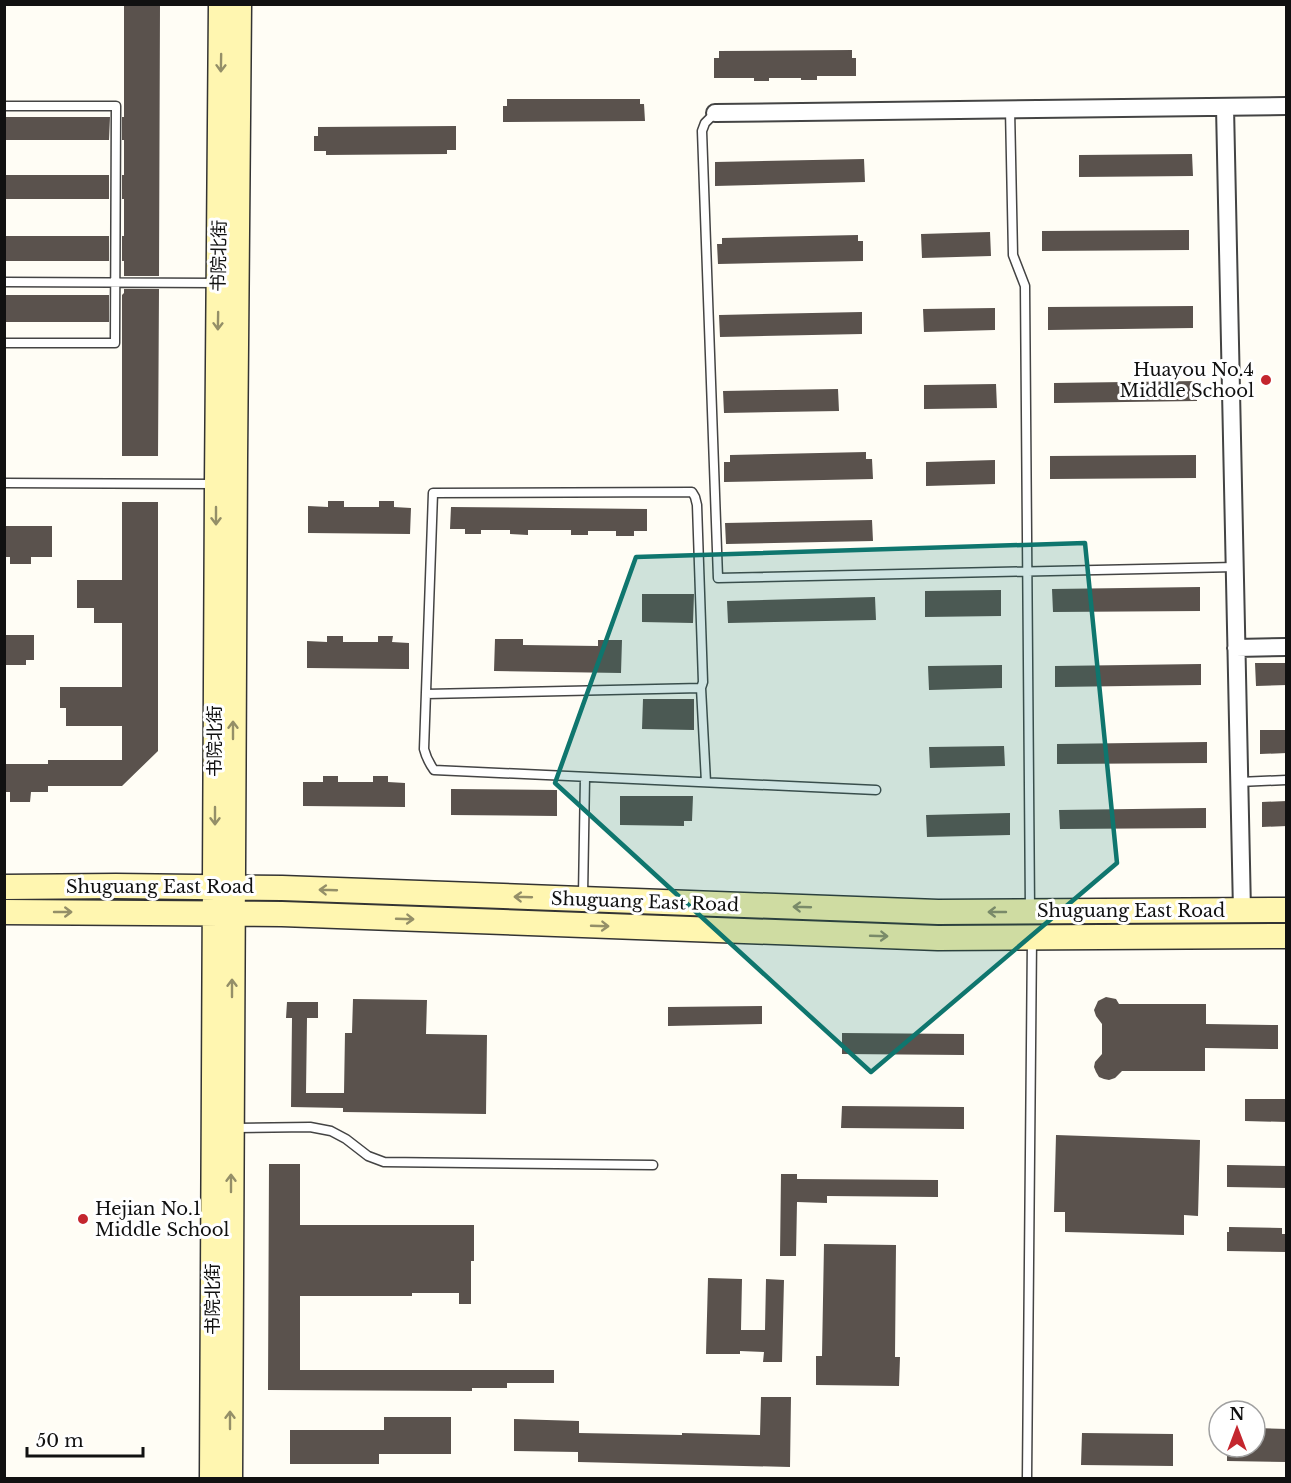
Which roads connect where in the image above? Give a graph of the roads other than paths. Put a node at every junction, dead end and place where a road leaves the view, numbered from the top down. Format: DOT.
graph roads {
  1 [pos="221,4"];
  2 [pos="239,4"];
  3 [pos="4,106"];
  4 [pos="1287,106"];
  5 [pos="1225,107"];
  6 [pos="1010,109"];
  7 [pos="715,113"];
  8 [pos="4,282"];
  9 [pos="115,282"];
  10 [pos="218,283"];
  11 [pos="4,343"];
  12 [pos="4,483"];
  13 [pos="217,484"];
  14 [pos="1235,567"];
  15 [pos="1028,571"];
  16 [pos="1287,647"];
  17 [pos="1236,648"];
  18 [pos="700,688"];
  19 [pos="426,694"];
  20 [pos="585,777"];
  21 [pos="1287,780"];
  22 [pos="706,782"];
  23 [pos="1239,782"];
  24 [pos="876,789"];
  25 [pos="4,887"];
  26 [pos="224,888"];
  27 [pos="583,899"];
  28 [pos="1287,910"];
  29 [pos="1242,911"];
  30 [pos="4,912"];
  31 [pos="1030,912"];
  32 [pos="224,914"];
  33 [pos="1287,936"];
  34 [pos="1032,938"];
  35 [pos="232,1128"];
  36 [pos="653,1165"];
  37 [pos="212,1479"];
  38 [pos="230,1479"];
  39 [pos="1027,1479"];
  1 -- 10 [label="street, 书院北街, one-way"];
  26 -- 2 [label="street, 书院北街, one-way"];
  3 -- 9 [label="lane"];
  4 -- 5 [label="street"];
  5 -- 6 [label="street"];
  5 -- 14 [label="street"];
  6 -- 7 [label="street"];
  6 -- 15 [label="lane"];
  7 -- 15 [label="lane"];
  8 -- 9 [label="lane"];
  9 -- 10 [label="lane"];
  9 -- 11 [label="lane"];
  10 -- 13 [label="street, 书院北街, one-way"];
  12 -- 13 [label="lane"];
  13 -- 26 [label="street, 书院北街, one-way"];
  14 -- 15 [label="lane"];
  14 -- 17 [label="street"];
  15 -- 31 [label="lane"];
  16 -- 17 [label="street"];
  17 -- 23 [label="street"];
  18 -- 19 [label="lane"];
  18 -- 19 [label="lane"];
  18 -- 22 [label="lane"];
  19 -- 20 [label="lane"];
  20 -- 22 [label="lane"];
  20 -- 27 [label="lane"];
  21 -- 23 [label="lane"];
  22 -- 24 [label="lane"];
  23 -- 29 [label="street"];
  25 -- 26 [label="street, Shuguang East Road"];
  27 -- 26 [label="street, Shuguang East Road, one-way"];
  26 -- 32 [label="street, 书院北街"];
  31 -- 27 [label="street, Shuguang East Road, one-way"];
  28 -- 29 [label="street, Shuguang East Road"];
  29 -- 31 [label="street, Shuguang East Road"];
  30 -- 32 [label="street, Shuguang East Road, one-way"];
  32 -- 34 [label="street, Shuguang East Road, one-way"];
  35 -- 32 [label="street, 书院北街, one-way"];
  32 -- 37 [label="street, 书院北街"];
  33 -- 34 [label="street, Shuguang East Road"];
  34 -- 39 [label="lane"];
  35 -- 36 [label="lane"];
  38 -- 35 [label="street, 书院北街, one-way"];
}
